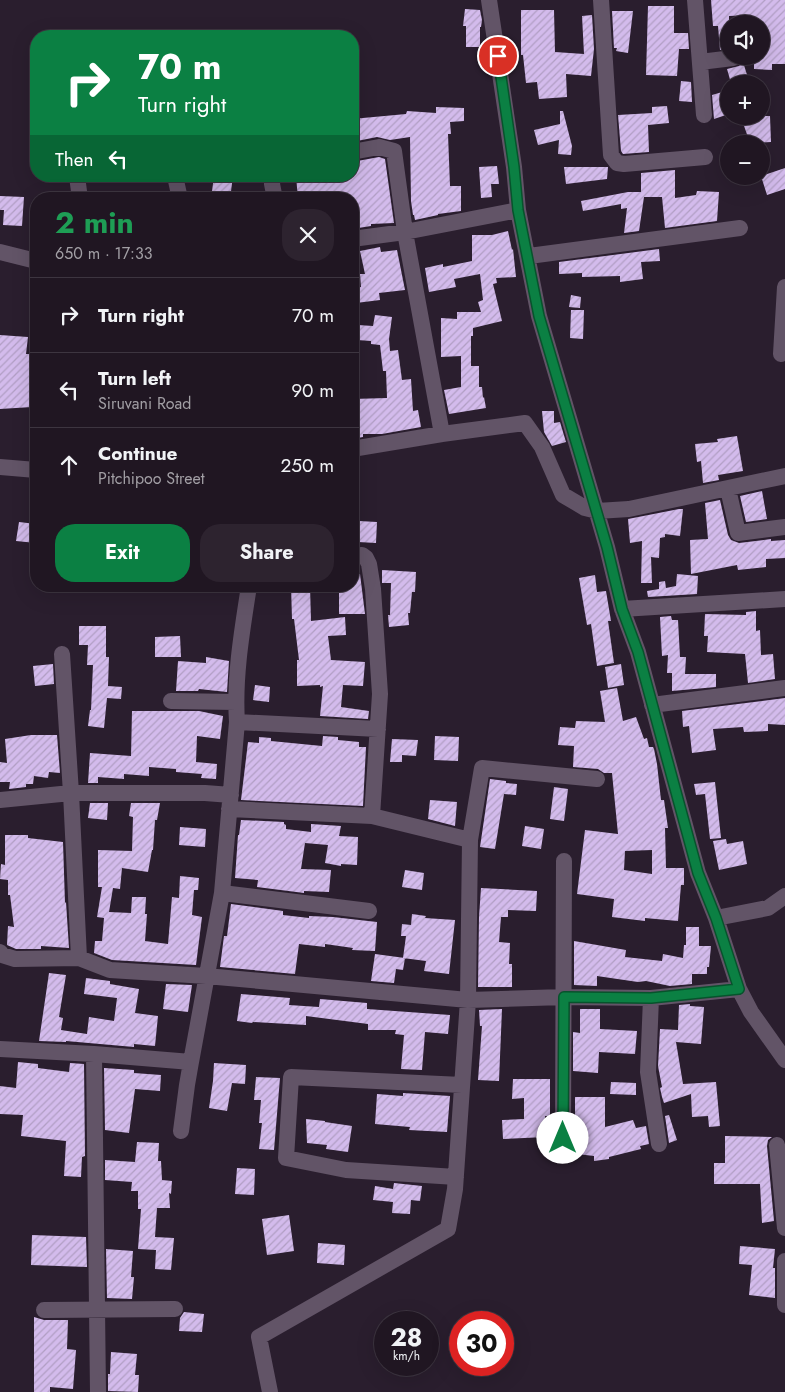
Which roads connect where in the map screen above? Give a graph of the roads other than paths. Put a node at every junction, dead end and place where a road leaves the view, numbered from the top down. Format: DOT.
graph roads {
  1 [pos="493,0"];
  2 [pos="601,0"];
  3 [pos="695,0"];
  4 [pos="720,60"];
  5 [pos="700,62"];
  6 [pos="704,115"];
  7 [pos="359,151"];
  8 [pos="705,157"];
  9 [pos="518,210"];
  10 [pos="740,228"];
  11 [pos="405,232"];
  12 [pos="359,238"];
  13 [pos="0,252"];
  14 [pos="529,256"];
  15 [pos="30,259"];
  16 [pos="785,288"];
  17 [pos="781,354"];
  18 [pos="442,434"];
  19 [pos="359,448"];
  20 [pos="0,467"];
  21 [pos="30,470"];
  22 [pos="785,476"];
  23 [pos="728,489"];
  24 [pos="597,511"];
  25 [pos="785,528"];
  26 [pos="359,555"];
  27 [pos="247,592"];
  28 [pos="785,598"];
  29 [pos="622,609"];
  30 [pos="62,654"];
  31 [pos="785,688"];
  32 [pos="170,701"];
  33 [pos="236,702"];
  34 [pos="652,705"];
  35 [pos="237,722"];
  36 [pos="378,729"];
  37 [pos="597,779"];
  38 [pos="71,794"];
  39 [pos="0,800"];
  40 [pos="230,802"];
  41 [pos="372,816"];
  42 [pos="470,840"];
  43 [pos="564,861"];
  44 [pos="222,894"];
  45 [pos="785,896"];
  46 [pos="369,911"];
  47 [pos="716,918"];
  48 [pos="0,952"];
  49 [pos="79,958"];
  50 [pos="206,976"];
  51 [pos="739,989"];
  52 [pos="564,997"];
  53 [pos="651,998"];
  54 [pos="468,1000"];
  55 [pos="0,1049"];
  56 [pos="94,1054"];
  57 [pos="785,1060"];
  58 [pos="192,1062"];
  59 [pos="462,1085"];
  60 [pos="181,1131"];
  61 [pos="563,1138"];
  62 [pos="659,1144"];
  63 [pos="777,1146"];
  64 [pos="456,1177"];
  65 [pos="785,1228"];
  66 [pos="785,1261"];
  67 [pos="785,1305"];
  68 [pos="175,1309"];
  69 [pos="44,1310"];
  70 [pos="97,1310"];
  71 [pos="98,1392"];
  72 [pos="270,1392"];
  1 -- 9 [label="street"];
  2 -- 8 [label="street"];
  3 -- 5 [label="street"];
  4 -- 5 [label="street"];
  5 -- 6 [label="street"];
  7 -- 11 [label="street"];
  9 -- 11 [label="street"];
  9 -- 14 [label="street"];
  10 -- 14 [label="street"];
  11 -- 12 [label="street"];
  11 -- 18 [label="street"];
  13 -- 15 [label="street"];
  14 -- 24 [label="street"];
  16 -- 17 [label="street"];
  18 -- 19 [label="street"];
  18 -- 24 [label="street"];
  20 -- 21 [label="street"];
  22 -- 23 [label="street"];
  23 -- 24 [label="street"];
  23 -- 25 [label="street"];
  24 -- 29 [label="street"];
  26 -- 36 [label="street"];
  27 -- 33 [label="street"];
  28 -- 29 [label="street"];
  29 -- 34 [label="street"];
  30 -- 38 [label="street"];
  31 -- 34 [label="street"];
  32 -- 33 [label="street"];
  33 -- 35 [label="street"];
  34 -- 47 [label="street"];
  35 -- 36 [label="street"];
  35 -- 40 [label="street"];
  36 -- 41 [label="street"];
  37 -- 42 [label="street"];
  38 -- 39 [label="street"];
  38 -- 40 [label="street"];
  38 -- 49 [label="street"];
  40 -- 41 [label="street"];
  40 -- 44 [label="street"];
  41 -- 42 [label="street"];
  42 -- 54 [label="street"];
  43 -- 52 [label="street"];
  44 -- 46 [label="street"];
  44 -- 50 [label="street"];
  45 -- 47 [label="street"];
  47 -- 51 [label="street"];
  48 -- 49 [label="street"];
  49 -- 50 [label="street"];
  50 -- 54 [label="street"];
  50 -- 58 [label="street"];
  51 -- 53 [label="street"];
  51 -- 57 [label="street"];
  52 -- 53 [label="street"];
  52 -- 54 [label="street"];
  52 -- 61 [label="street"];
  53 -- 62 [label="street"];
  54 -- 59 [label="street"];
  55 -- 56 [label="street"];
  56 -- 58 [label="street"];
  56 -- 70 [label="street"];
  58 -- 60 [label="street"];
  59 -- 64 [label="street"];
  59 -- 64 [label="street"];
  63 -- 65 [label="street"];
  64 -- 72 [label="street"];
  66 -- 67 [label="street"];
  68 -- 70 [label="street"];
  69 -- 70 [label="street"];
  70 -- 71 [label="street"];
}
